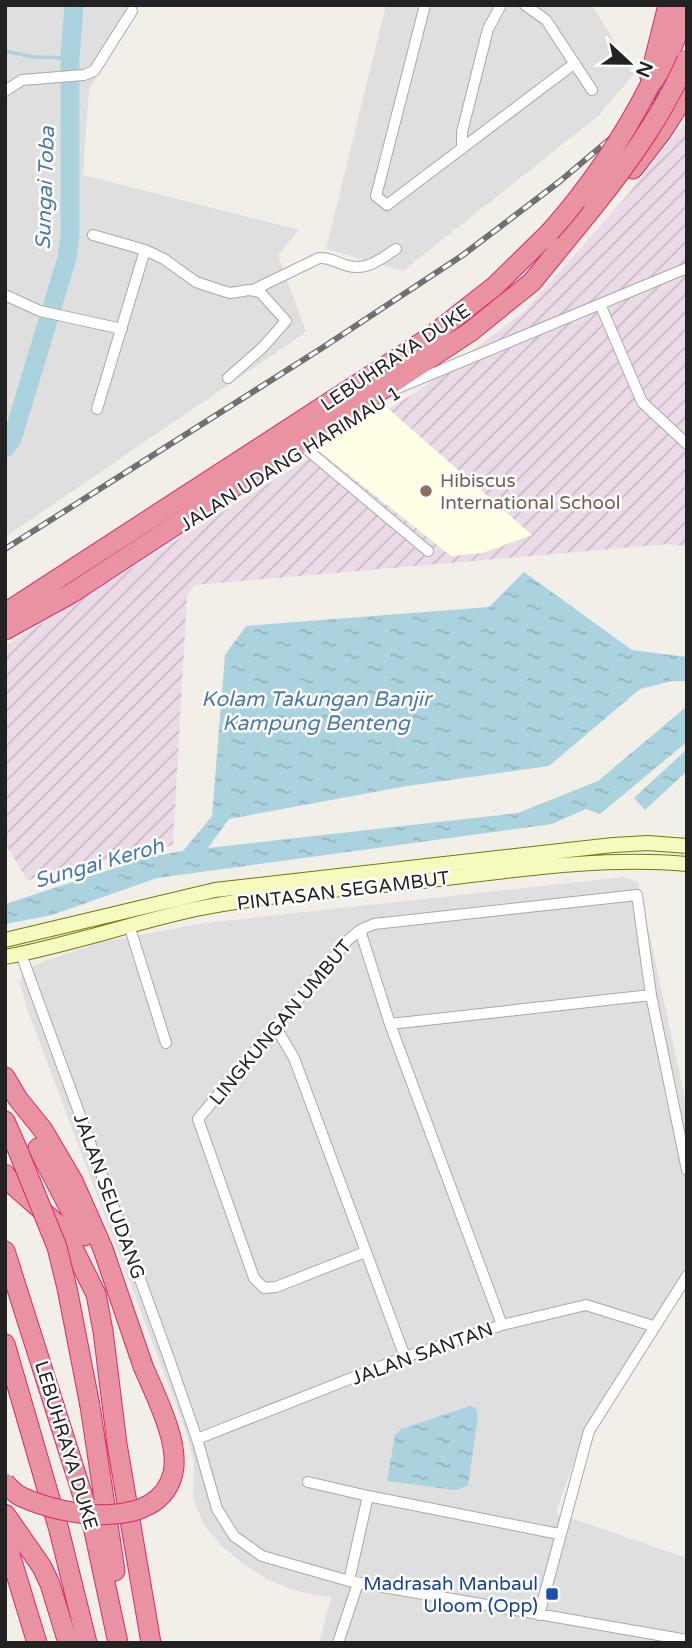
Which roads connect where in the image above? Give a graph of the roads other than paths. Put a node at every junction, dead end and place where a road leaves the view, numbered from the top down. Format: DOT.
graph roads {
  1 [pos="425,5"];
  2 [pos="501,5"];
  3 [pos="525,5"];
  4 [pos="668,5"];
  5 [pos="685,5"];
  6 [pos="132,11"];
  7 [pos="687,59"];
  8 [pos="575,63"];
  9 [pos="650,85"];
  10 [pos="592,90"];
  11 [pos="5,91"];
  12 [pos="687,93"];
  13 [pos="462,149"];
  14 [pos="93,235"];
  15 [pos="145,250"];
  16 [pos="396,250"];
  17 [pos="547,265"];
  18 [pos="687,268"];
  19 [pos="253,290"];
  20 [pos="5,295"];
  21 [pos="600,304"];
  22 [pos="122,329"];
  23 [pos="229,378"];
  24 [pos="97,409"];
  25 [pos="687,444"];
  26 [pos="304,447"];
  27 [pos="428,551"];
  28 [pos="29,597"];
  29 [pos="5,602"];
  30 [pos="59,605"];
  31 [pos="5,613"];
  32 [pos="5,630"];
  33 [pos="687,846"];
  34 [pos="687,864"];
  35 [pos="129,925"];
  36 [pos="360,930"];
  37 [pos="5,940"];
  38 [pos="21,954"];
  39 [pos="5,957"];
  40 [pos="651,995"];
  41 [pos="390,1024"];
  42 [pos="275,1026"];
  43 [pos="166,1043"];
  44 [pos="5,1077"];
  45 [pos="18,1099"];
  46 [pos="5,1121"];
  47 [pos="5,1135"];
  48 [pos="19,1153"];
  49 [pos="687,1170"];
  50 [pos="5,1174"];
  51 [pos="5,1251"];
  52 [pos="365,1252"];
  53 [pos="687,1276"];
  54 [pos="502,1325"];
  55 [pos="653,1326"];
  56 [pos="103,1331"];
  57 [pos="5,1344"];
  58 [pos="405,1357"];
  59 [pos="197,1438"];
  60 [pos="307,1482"];
  61 [pos="5,1483"];
  62 [pos="369,1496"];
  63 [pos="5,1514"];
  64 [pos="559,1534"];
  65 [pos="5,1538"];
  66 [pos="354,1582"];
  67 [pos="539,1615"];
  68 [pos="120,1638"];
  69 [pos="687,1640"];
  70 [pos="37,1643"];
  71 [pos="68,1643"];
  72 [pos="87,1643"];
  73 [pos="151,1643"];
  74 [pos="338,1643"];
  1 -- 13 [label="street"];
  2 -- 13 [label="street"];
  3 -- 8 [label="street"];
  4 -- 9 [label="highway"];
  5 -- 9 [label="highway, LEBUHRAYA DUKE"];
  6 -- 11 [label="street"];
  7 -- 17 [label="highway, LEBUHRAYA DUKE, bridge"];
  8 -- 10 [label="street"];
  8 -- 13 [label="street"];
  9 -- 28 [label="highway, LEBUHRAYA DUKE, bridge"];
  12 -- 17 [label="highway"];
  14 -- 15 [label="street"];
  15 -- 19 [label="street"];
  15 -- 22 [label="street"];
  16 -- 19 [label="street"];
  17 -- 32 [label="highway, LEBUHRAYA DUKE"];
  18 -- 21 [label="street, JALAN UDANG HARIMAU 1"];
  19 -- 23 [label="street"];
  20 -- 22 [label="street"];
  21 -- 25 [label="street"];
  21 -- 26 [label="street, JALAN UDANG HARIMAU 1"];
  22 -- 24 [label="street"];
  26 -- 27 [label="street"];
  26 -- 30 [label="street, JALAN UDANG HARIMAU 1"];
  28 -- 29 [label="highway"];
  28 -- 31 [label="highway, LEBUHRAYA DUKE"];
  33 -- 37 [label="main road, PINTASAN SEGAMBUT"];
  34 -- 35 [label="main road, PINTASAN SEGAMBUT"];
  35 -- 38 [label="main road, PINTASAN SEGAMBUT"];
  35 -- 43 [label="street"];
  36 -- 40 [label="street"];
  36 -- 41 [label="street"];
  36 -- 42 [label="street, LINGKUNGAN UMBUT"];
  38 -- 39 [label="main road, PINTASAN SEGAMBUT"];
  38 -- 59 [label="street, JALAN SELUDANG"];
  40 -- 41 [label="street"];
  40 -- 49 [label="street"];
  41 -- 54 [label="street"];
  42 -- 52 [label="street"];
  42 -- 52 [label="street, LINGKUNGAN UMBUT"];
  44 -- 45 [label="highway"];
  45 -- 56 [label="highway"];
  45 -- 61 [label="highway, bridge"];
  46 -- 48 [label="highway"];
  47 -- 48 [label="highway"];
  48 -- 68 [label="highway, bridge"];
  50 -- 56 [label="highway"];
  51 -- 68 [label="highway, LEBUHRAYA DUKE"];
  52 -- 58 [label="street"];
  53 -- 55 [label="street"];
  54 -- 55 [label="street, JALAN SANTAN"];
  54 -- 58 [label="street, JALAN SANTAN"];
  55 -- 64 [label="street"];
  56 -- 73 [label="highway"];
  57 -- 72 [label="highway, LEBUHRAYA DUKE"];
  58 -- 59 [label="street, JALAN SANTAN"];
  59 -- 66 [label="street, JALAN SELUDANG"];
  60 -- 62 [label="street"];
  62 -- 64 [label="street"];
  62 -- 66 [label="street"];
  63 -- 71 [label="highway"];
  64 -- 67 [label="street"];
  65 -- 70 [label="highway"];
  66 -- 67 [label="street, JALAN SELUDANG"];
  66 -- 74 [label="street"];
  67 -- 69 [label="street, JALAN SELUDANG"];
}
